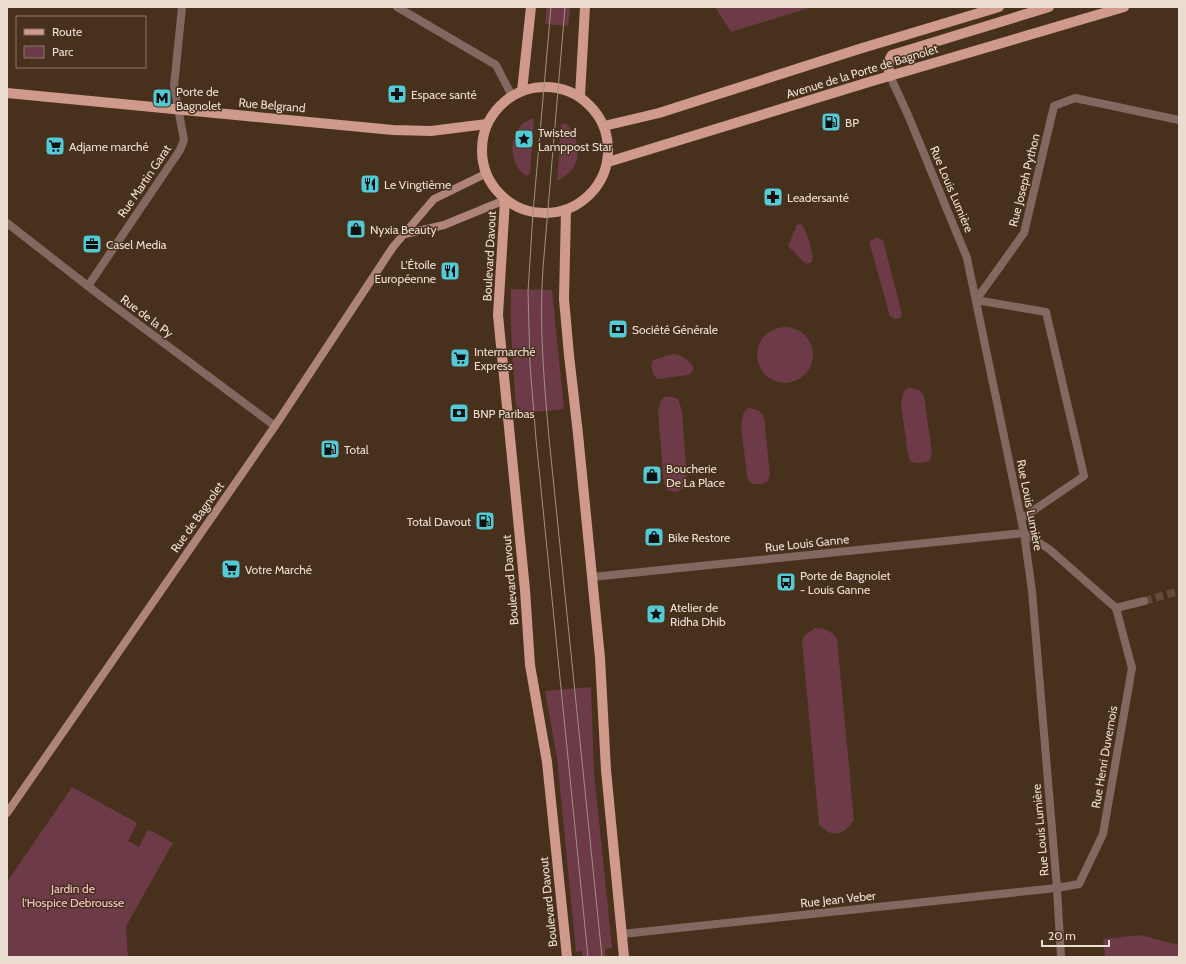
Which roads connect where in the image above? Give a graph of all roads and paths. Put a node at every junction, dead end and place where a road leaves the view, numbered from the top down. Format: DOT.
graph roads {
  1 [pos="182,7"];
  2 [pos="397,7"];
  3 [pos="531,7"];
  4 [pos="585,7"];
  5 [pos="999,7"];
  6 [pos="1049,7"];
  7 [pos="1124,7"];
  8 [pos="890,76"];
  9 [pos="522,91"];
  10 [pos="7,94"];
  11 [pos="512,96"];
  12 [pos="580,96"];
  13 [pos="178,109"];
  14 [pos="1179,120"];
  15 [pos="487,124"];
  16 [pos="604,126"];
  17 [pos="608,162"];
  18 [pos="487,173"];
  19 [pos="505,200"];
  20 [pos="566,210"];
  21 [pos="7,223"];
  22 [pos="405,234"];
  23 [pos="88,286"];
  24 [pos="976,300"];
  25 [pos="275,426"];
  26 [pos="1021,519"];
  27 [pos="1024,533"];
  28 [pos="592,577"];
  29 [pos="1144,601"];
  30 [pos="1116,608"];
  31 [pos="8,810"];
  32 [pos="1057,888"];
  33 [pos="622,934"];
  34 [pos="567,957"];
  35 [pos="624,957"];
  36 [pos="1061,957"];
  1 -- 13 [label="street, Rue Martin Garat"];
  2 -- 11 [label="street"];
  3 -- 9 [label="main road"];
  4 -- 12 [label="main road"];
  5 -- 16 [label="main road, Avenue de la Porte de Bagnolet"];
  6 -- 8 [label="main road"];
  7 -- 8 [label="main road, Avenue de la Porte de Bagnolet"];
  8 -- 17 [label="main road, Avenue de la Porte de Bagnolet"];
  8 -- 24 [label="street, Rue Louis Lumière"];
  9 -- 11 [label="main road"];
  9 -- 12 [label="main road"];
  10 -- 13 [label="main road, Rue Belgrand"];
  11 -- 15 [label="main road"];
  12 -- 16 [label="main road"];
  13 -- 15 [label="main road, Rue Belgrand"];
  13 -- 23 [label="street, Rue Martin Garat"];
  14 -- 24 [label="street, Rue Joseph Python"];
  15 -- 18 [label="main road"];
  16 -- 17 [label="main road"];
  17 -- 20 [label="main road"];
  18 -- 19 [label="main road"];
  18 -- 22 [label="street, Rue de Bagnolet"];
  19 -- 20 [label="main road"];
  19 -- 22 [label="street"];
  19 -- 34 [label="main road, Boulevard Davout"];
  20 -- 28 [label="main road"];
  21 -- 23 [label="street, Rue de la Py"];
  22 -- 25 [label="street, Rue de Bagnolet"];
  23 -- 25 [label="street, Rue de la Py"];
  24 -- 26 [label="street, Rue Louis Lumière"];
  24 -- 26 [label="street"];
  25 -- 31 [label="street, Rue de Bagnolet"];
  26 -- 27 [label="street, Rue Louis Lumière"];
  27 -- 28 [label="street, Rue Louis Ganne"];
  27 -- 30 [label="street"];
  27 -- 32 [label="street, Rue Louis Lumière"];
  28 -- 33 [label="main road"];
  29 -- 30 [label="street"];
  30 -- 32 [label="street, Rue Henri Duvernois"];
  32 -- 33 [label="street, Rue Jean Veber"];
  32 -- 36 [label="street, Rue Louis Lumière"];
  33 -- 35 [label="main road"];
}
